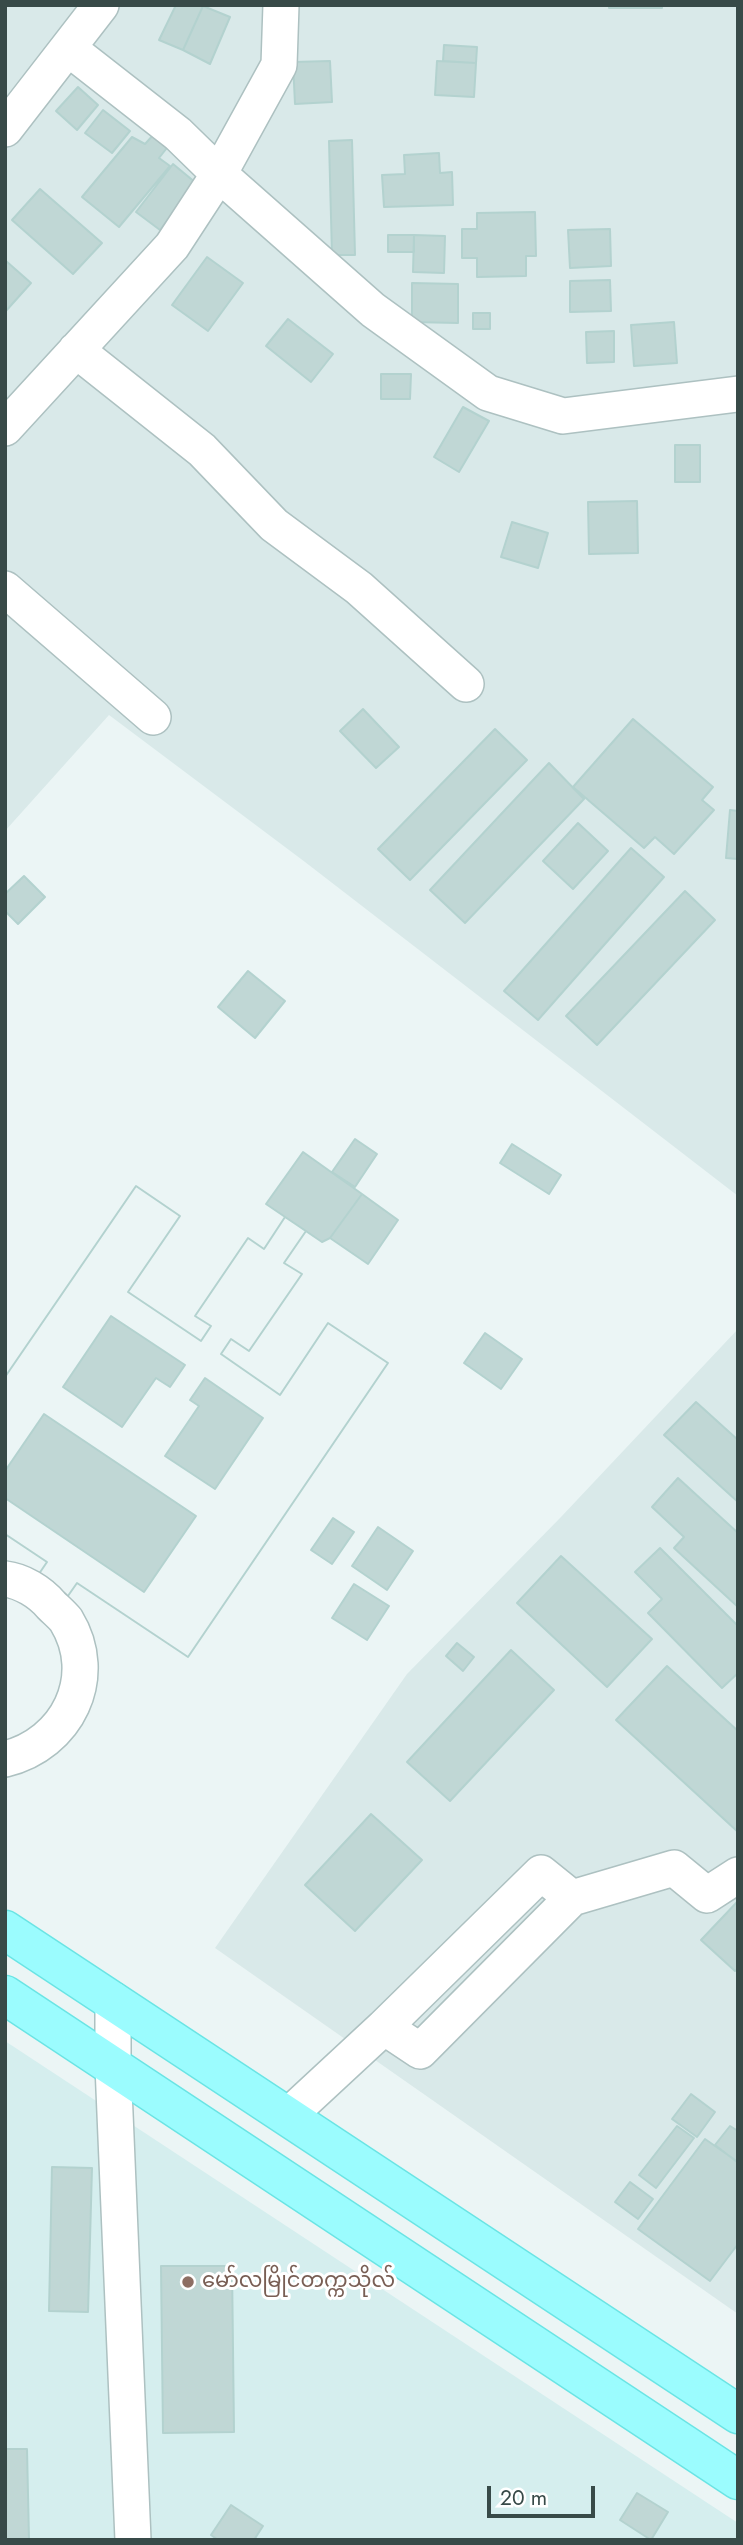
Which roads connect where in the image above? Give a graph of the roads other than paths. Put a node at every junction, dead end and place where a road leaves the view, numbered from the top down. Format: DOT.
graph roads {
  1 [pos="101,5"];
  2 [pos="281,5"];
  3 [pos="68,48"];
  4 [pos="5,129"];
  5 [pos="219,174"];
  6 [pos="76,350"];
  7 [pos="738,394"];
  8 [pos="5,428"];
  9 [pos="5,589"];
  10 [pos="466,684"];
  11 [pos="153,717"];
  12 [pos="5,1579"];
  13 [pos="5,1759"];
  14 [pos="738,1875"];
  15 [pos="5,1930"];
  16 [pos="5,1995"];
  17 [pos="113,2000"];
  18 [pos="113,2066"];
  19 [pos="288,2116"];
  20 [pos="673,2371"];
  21 [pos="738,2414"];
  22 [pos="646,2420"];
  23 [pos="738,2480"];
  24 [pos="133,2540"];
  1 -- 3 [label="street"];
  2 -- 5 [label="street"];
  3 -- 4 [label="street"];
  3 -- 5 [label="street"];
  5 -- 6 [label="street"];
  5 -- 7 [label="street"];
  6 -- 8 [label="street"];
  6 -- 10 [label="street"];
  9 -- 11 [label="street"];
  12 -- 13 [label="street"];
  14 -- 19 [label="street"];
  15 -- 17 [label="main road"];
  16 -- 18 [label="main road"];
  17 -- 18 [label="street"];
  17 -- 19 [label="main road"];
  18 -- 22 [label="main road"];
  18 -- 24 [label="street"];
  19 -- 20 [label="main road"];
  20 -- 21 [label="main road"];
  20 -- 22 [label="main road"];
  22 -- 23 [label="main road"];
}
